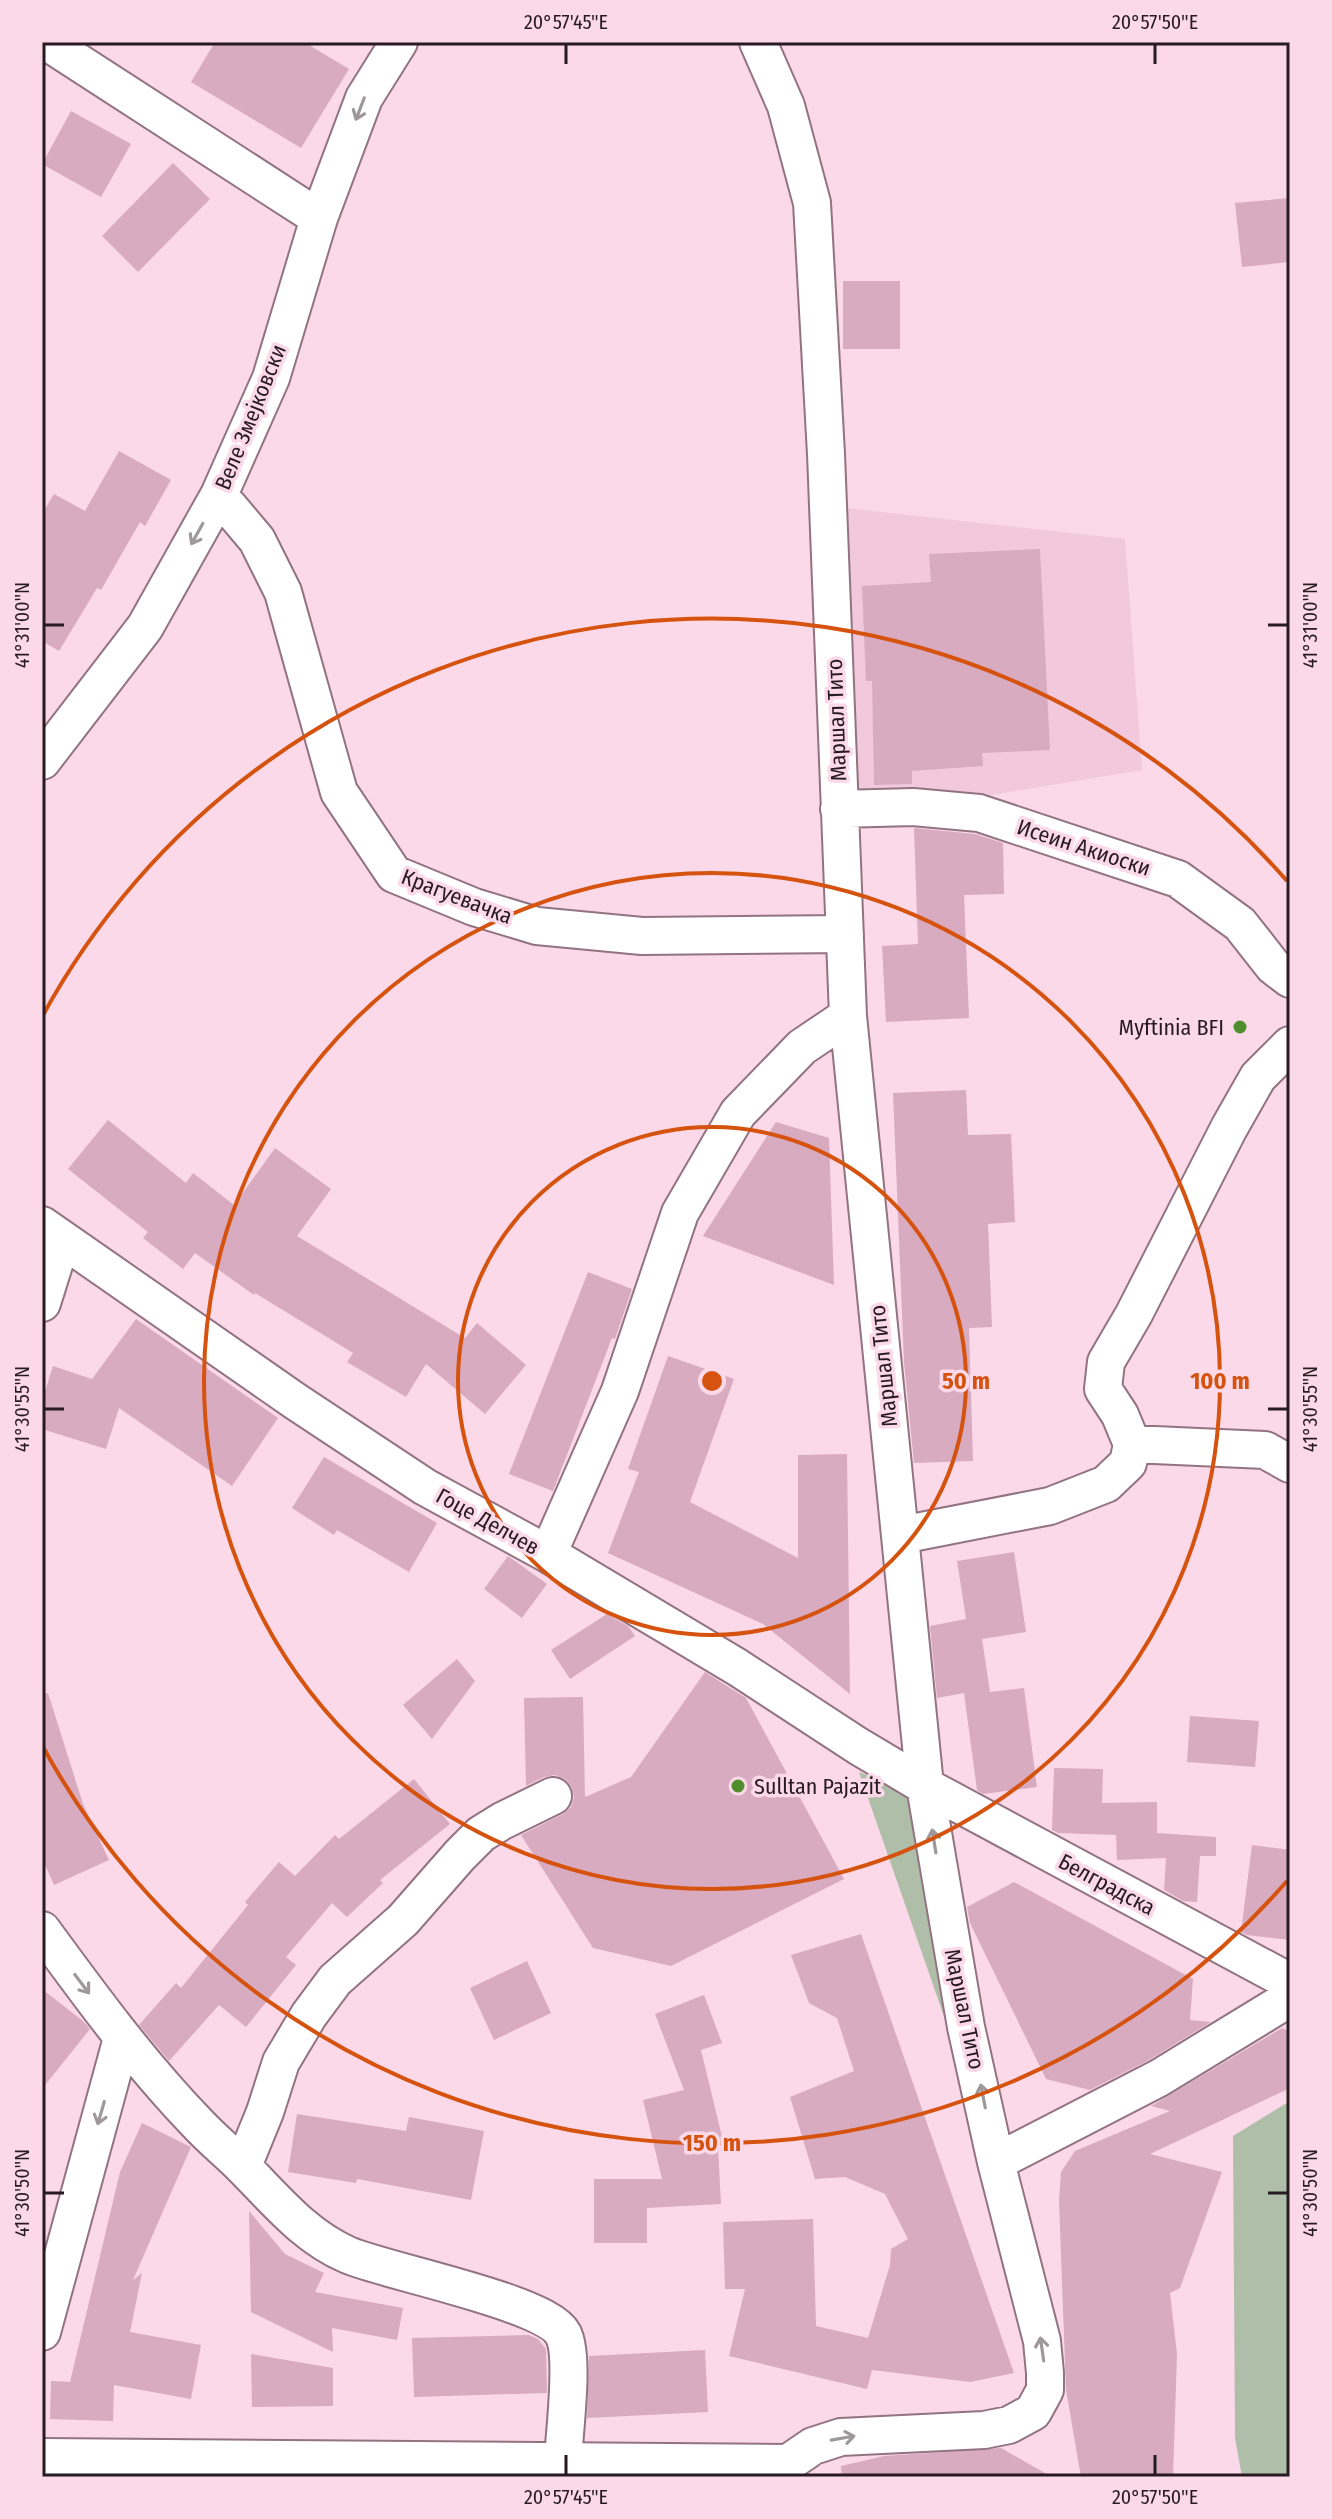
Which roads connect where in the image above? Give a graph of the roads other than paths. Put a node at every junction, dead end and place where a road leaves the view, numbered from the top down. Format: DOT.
graph roads {
  1 [pos="47,42"];
  2 [pos="399,42"];
  3 [pos="758,42"];
  4 [pos="319,218"];
  5 [pos="219,495"];
  6 [pos="42,761"];
  7 [pos="839,809"];
  8 [pos="845,934"];
  9 [pos="1290,979"];
  10 [pos="848,1016"];
  11 [pos="1290,1045"];
  12 [pos="52,1232"];
  13 [pos="42,1303"];
  14 [pos="1132,1444"];
  15 [pos="1290,1464"];
  16 [pos="901,1535"];
  17 [pos="548,1554"];
  18 [pos="925,1786"];
  19 [pos="553,1796"];
  20 [pos="42,1930"];
  21 [pos="1290,1982"];
  22 [pos="1290,1998"];
  23 [pos="122,2038"];
  24 [pos="996,2162"];
  25 [pos="243,2166"];
  26 [pos="42,2332"];
  27 [pos="42,2457"];
  28 [pos="563,2461"];
  29 [pos="784,2470"];
  1 -- 4 [label="street"];
  2 -- 4 [label="street, Веле Змејковски, one-way"];
  3 -- 7 [label="street, Маршал Тито"];
  4 -- 5 [label="street, Веле Змејковски"];
  5 -- 6 [label="street, Веле Змејковски, one-way"];
  5 -- 8 [label="street, Крагуевачка"];
  7 -- 8 [label="street, Маршал Тито"];
  7 -- 9 [label="street, Исеин Акиоски"];
  8 -- 10 [label="street, Маршал Тито"];
  10 -- 16 [label="street, Маршал Тито"];
  10 -- 17 [label="street"];
  11 -- 14 [label="street"];
  12 -- 13 [label="street"];
  12 -- 17 [label="street, Гоце Делчев"];
  14 -- 15 [label="street"];
  14 -- 16 [label="street"];
  16 -- 18 [label="street, Маршал Тито"];
  17 -- 18 [label="street, Гоце Делчев"];
  18 -- 21 [label="street, Белградска"];
  24 -- 18 [label="street, Маршал Тито, one-way"];
  19 -- 25 [label="street"];
  20 -- 23 [label="street, one-way"];
  22 -- 24 [label="street"];
  23 -- 25 [label="street"];
  23 -- 26 [label="street, one-way"];
  29 -- 24 [label="street, Маршал Тито, one-way"];
  25 -- 28 [label="street"];
  27 -- 28 [label="street"];
  28 -- 29 [label="street"];
}
